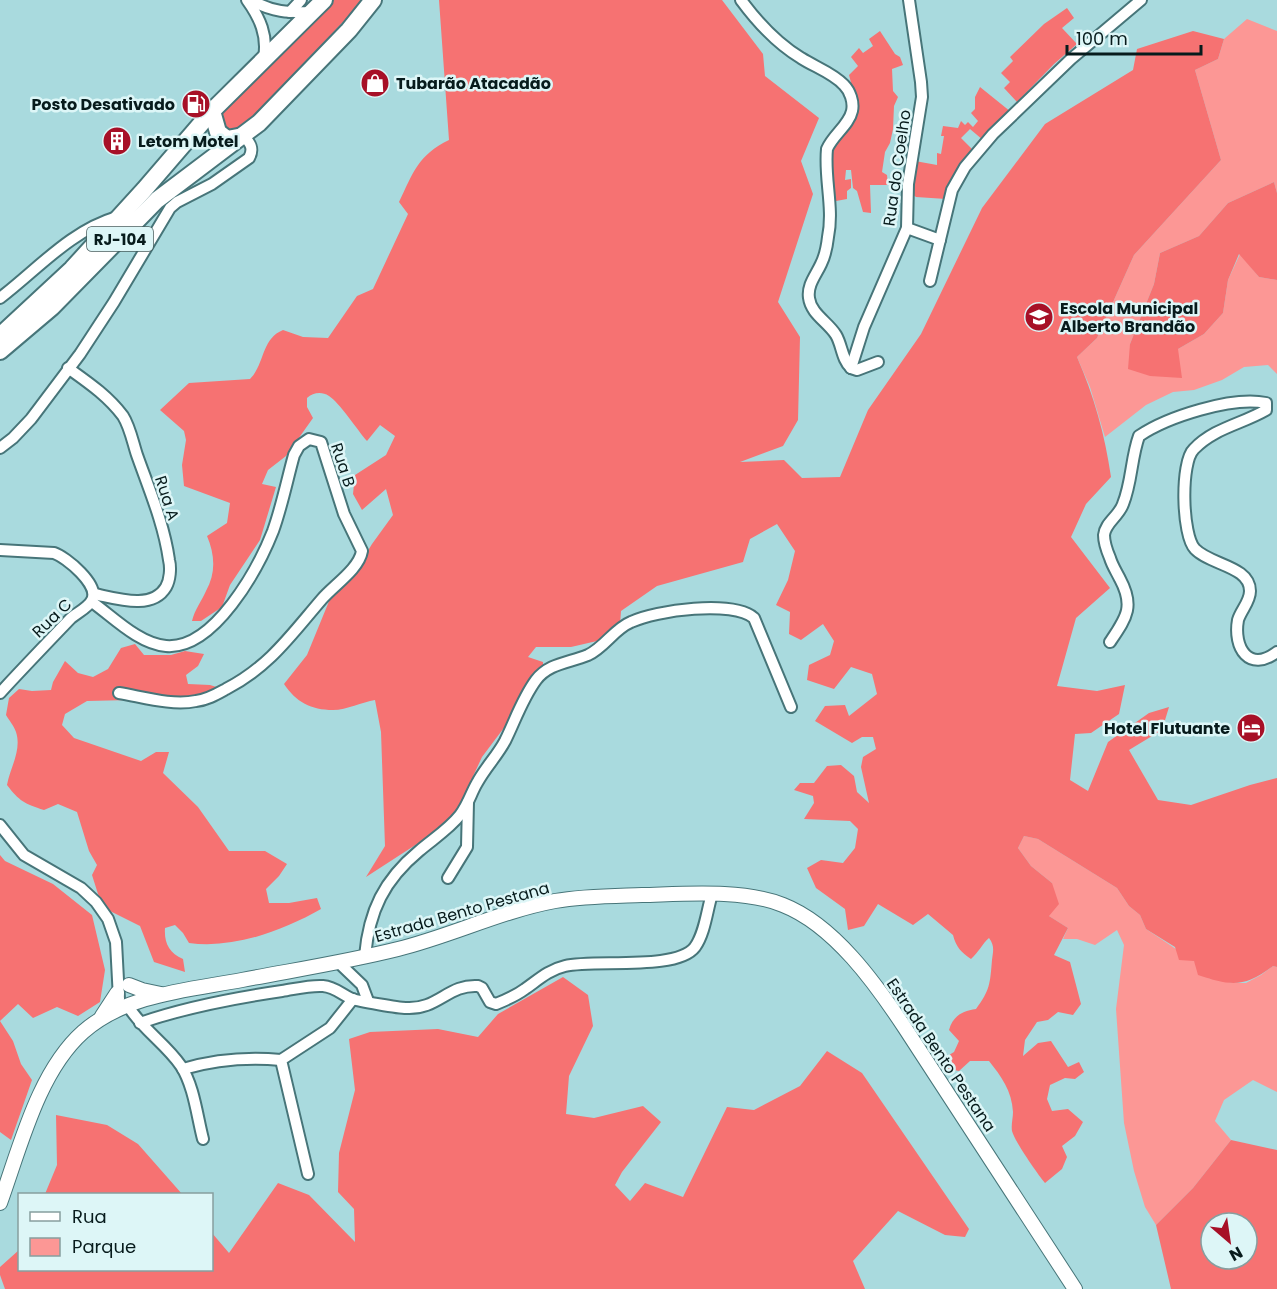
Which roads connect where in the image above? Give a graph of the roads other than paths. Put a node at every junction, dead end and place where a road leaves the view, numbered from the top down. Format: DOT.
graph roads {
  1 [pos="250,0"];
  2 [pos="373,0"];
  3 [pos="741,0"];
  4 [pos="909,0"];
  5 [pos="1141,0"];
  6 [pos="312,4"];
  7 [pos="290,12"];
  8 [pos="264,59"];
  9 [pos="212,111"];
  10 [pos="243,136"];
  11 [pos="189,175"];
  12 [pos="177,202"];
  13 [pos="120,216"];
  14 [pos="907,228"];
  15 [pos="940,240"];
  16 [pos="930,281"];
  17 [pos="0,298"];
  18 [pos="0,336"];
  19 [pos="0,351"];
  20 [pos="878,362"];
  21 [pos="68,368"];
  22 [pos="851,368"];
  23 [pos="0,448"];
  24 [pos="0,550"];
  25 [pos="93,598"];
  26 [pos="1110,642"];
  27 [pos="1277,652"];
  28 [pos="0,693"];
  29 [pos="119,693"];
  30 [pos="791,707"];
  31 [pos="468,802"];
  32 [pos="0,825"];
  33 [pos="448,878"];
  34 [pos="712,894"];
  35 [pos="365,956"];
  36 [pos="339,963"];
  37 [pos="123,989"];
  38 [pos="163,995"];
  39 [pos="353,999"];
  40 [pos="368,1001"];
  41 [pos="129,1005"];
  42 [pos="100,1019"];
  43 [pos="140,1023"];
  44 [pos="281,1060"];
  45 [pos="183,1069"];
  46 [pos="203,1139"];
  47 [pos="308,1174"];
  48 [pos="0,1203"];
  49 [pos="1075,1289"];
  1 -- 7 [label="street"];
  1 -- 8 [label="street"];
  2 -- 10 [label="highway, RJ-104"];
  3 -- 22 [label="street"];
  4 -- 14 [label="street, Rua do Coelho"];
  5 -- 15 [label="street"];
  6 -- 7 [label="street"];
  6 -- 7 [label="street"];
  6 -- 8 [label="highway, RJ-104"];
  8 -- 9 [label="highway, RJ-104"];
  9 -- 10 [label="highway"];
  9 -- 13 [label="highway, RJ-104"];
  10 -- 11 [label="highway, RJ-104"];
  10 -- 12 [label="street"];
  11 -- 12 [label="highway"];
  11 -- 19 [label="highway, RJ-104"];
  12 -- 21 [label="street"];
  13 -- 17 [label="street"];
  13 -- 18 [label="highway, RJ-104"];
  14 -- 15 [label="street"];
  14 -- 22 [label="street, Rua do Coelho"];
  15 -- 16 [label="street"];
  20 -- 22 [label="street"];
  21 -- 23 [label="street"];
  21 -- 25 [label="street, Rua A"];
  24 -- 25 [label="street, Rua C"];
  25 -- 28 [label="street, Rua C"];
  25 -- 29 [label="street, Rua B"];
  26 -- 27 [label="street"];
  30 -- 31 [label="street"];
  31 -- 33 [label="street"];
  31 -- 35 [label="street"];
  32 -- 37 [label="street"];
  34 -- 35 [label="main road, Estrada Bento Pestana"];
  34 -- 40 [label="street"];
  34 -- 49 [label="main road, Estrada Bento Pestana"];
  35 -- 36 [label="main road, Estrada Bento Pestana"];
  36 -- 38 [label="main road, Estrada Bento Pestana"];
  36 -- 40 [label="street"];
  37 -- 38 [label="main road"];
  37 -- 41 [label="street"];
  37 -- 41 [label="street"];
  37 -- 42 [label="main road"];
  38 -- 41 [label="main road, Estrada Bento Pestana"];
  39 -- 40 [label="street"];
  39 -- 43 [label="street"];
  39 -- 44 [label="street"];
  41 -- 42 [label="main road, Estrada Bento Pestana"];
  41 -- 43 [label="street"];
  42 -- 48 [label="main road, Estrada Bento Pestana"];
  43 -- 45 [label="street"];
  44 -- 45 [label="street"];
  44 -- 47 [label="street"];
  45 -- 46 [label="street"];
}
